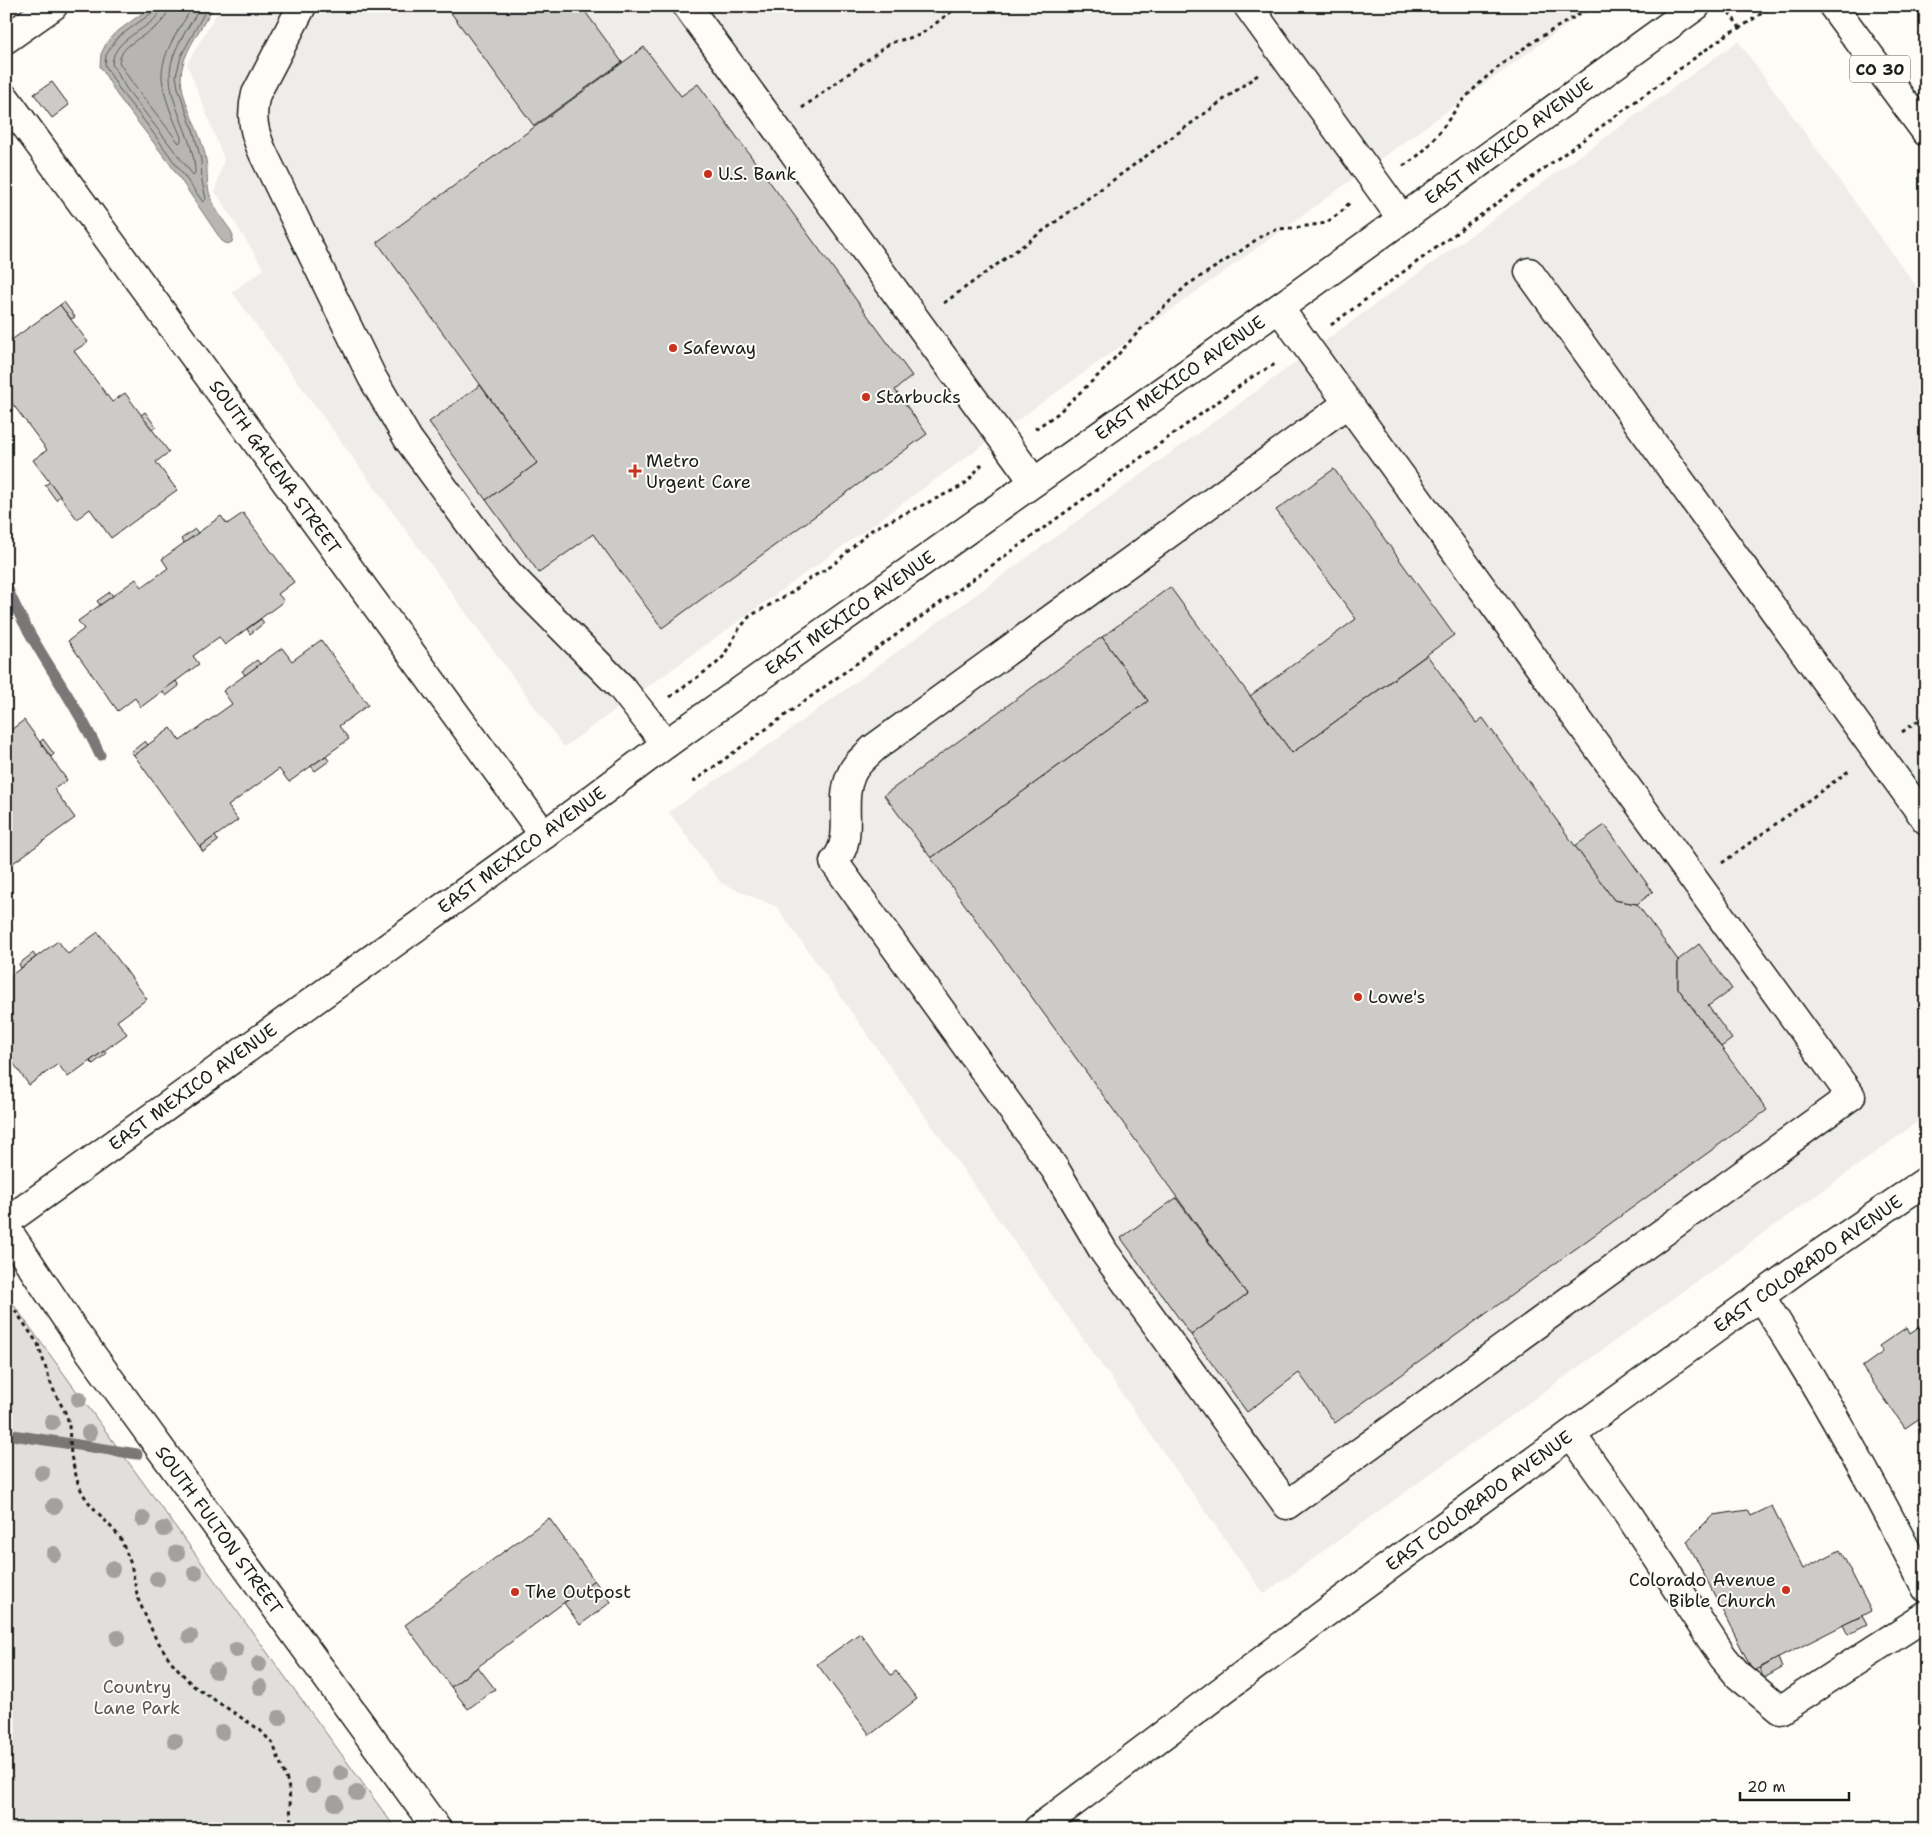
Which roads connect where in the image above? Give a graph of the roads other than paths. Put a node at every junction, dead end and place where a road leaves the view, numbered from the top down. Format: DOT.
graph roads {
  1 [pos="53,6"];
  2 [pos="302,6"];
  3 [pos="687,6"];
  4 [pos="1248,6"];
  5 [pos="1696,6"];
  6 [pos="1834,6"];
  7 [pos="6,39"];
  8 [pos="6,99"];
  9 [pos="1926,132"];
  10 [pos="1402,219"];
  11 [pos="1529,272"];
  12 [pos="1279,308"];
  13 [pos="1348,403"];
  14 [pos="1034,482"];
  15 [pos="666,744"];
  16 [pos="1926,820"];
  17 [pos="544,835"];
  18 [pos="1926,1181"];
  19 [pos="6,1222"];
  20 [pos="6,1228"];
  21 [pos="1760,1296"];
  22 [pos="1571,1434"];
  23 [pos="1926,1588"];
  24 [pos="1926,1616"];
  25 [pos="437,1829"];
  26 [pos="1038,1829"];
  1 -- 7 [label="street"];
  2 -- 15 [label="street"];
  3 -- 14 [label="street"];
  4 -- 10 [label="street"];
  5 -- 10 [label="street, EAST MEXICO AVENUE"];
  6 -- 9 [label="street, CO 30"];
  8 -- 17 [label="street, SOUTH GALENA STREET"];
  10 -- 12 [label="street, EAST MEXICO AVENUE"];
  11 -- 16 [label="street"];
  12 -- 13 [label="street"];
  12 -- 14 [label="street, EAST MEXICO AVENUE"];
  13 -- 13 [label="street"];
  14 -- 15 [label="street, EAST MEXICO AVENUE"];
  15 -- 17 [label="street, EAST MEXICO AVENUE"];
  17 -- 19 [label="street, EAST MEXICO AVENUE"];
  18 -- 21 [label="street, EAST COLORADO AVENUE"];
  20 -- 25 [label="street, SOUTH FULTON STREET"];
  21 -- 22 [label="street, EAST COLORADO AVENUE"];
  21 -- 23 [label="street"];
  22 -- 24 [label="street"];
  22 -- 26 [label="street, EAST COLORADO AVENUE"];
}
